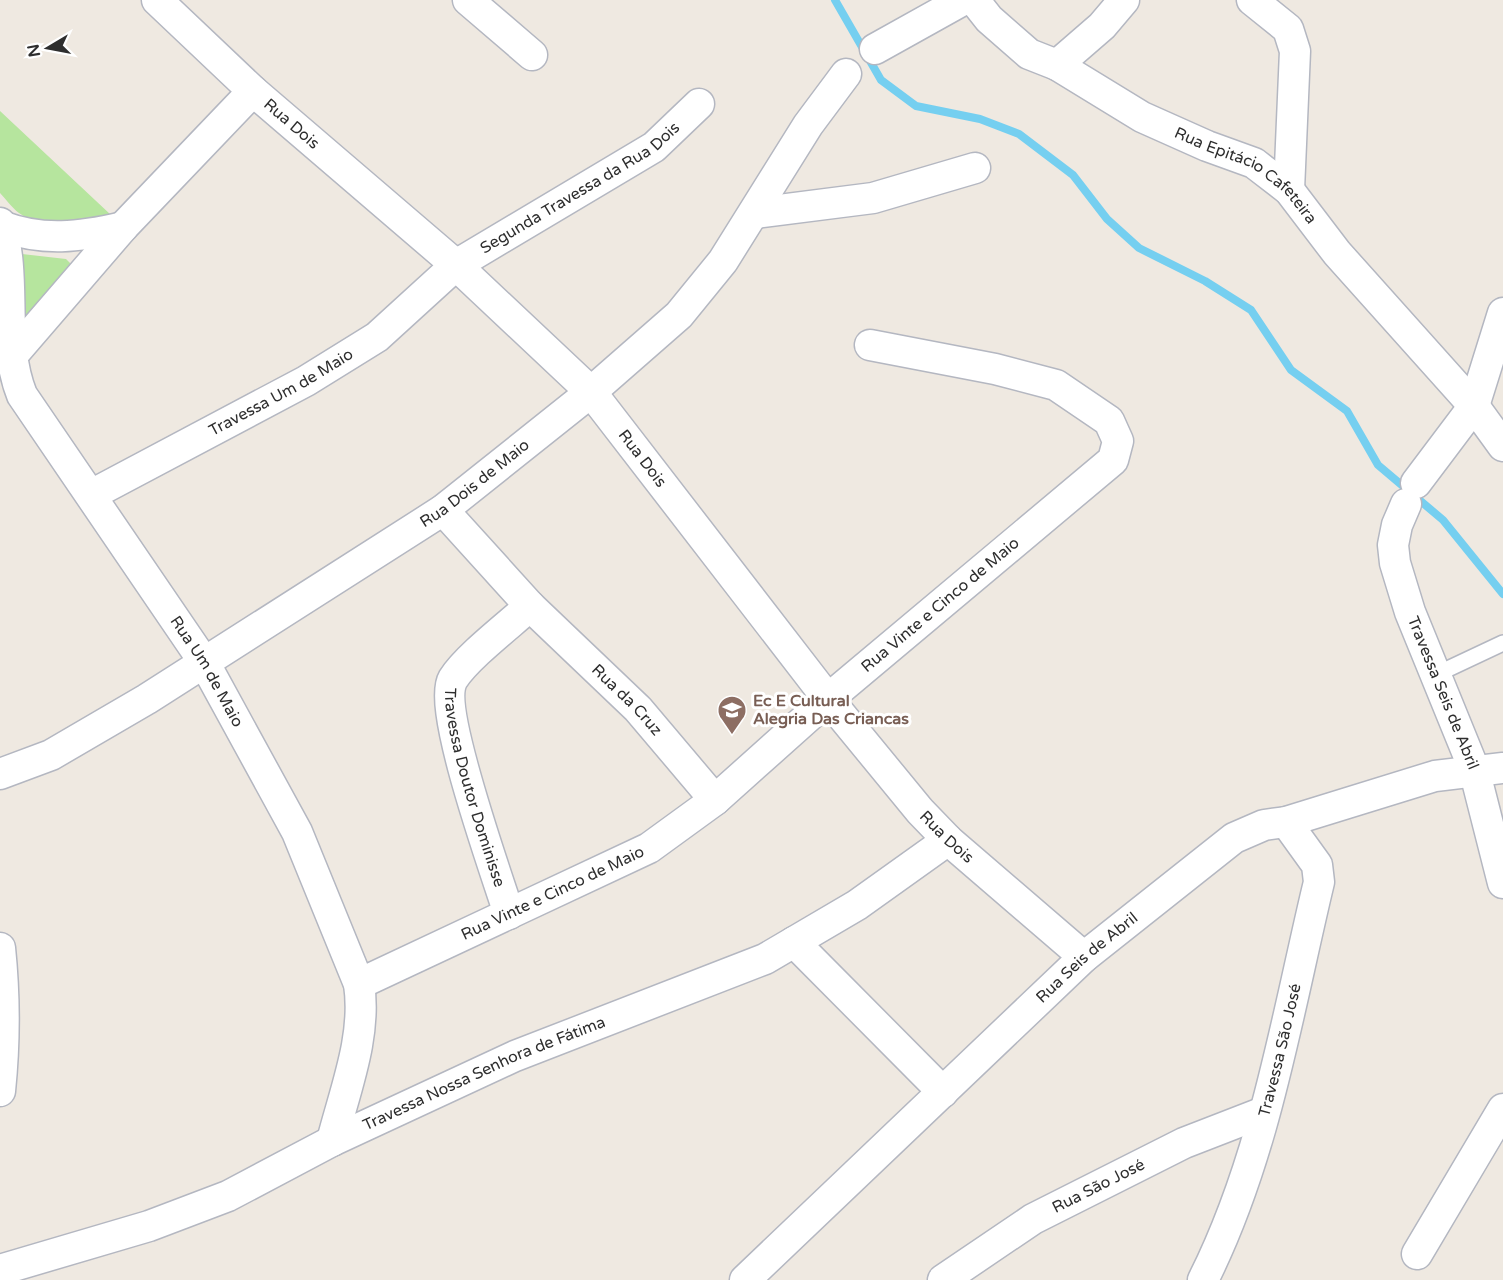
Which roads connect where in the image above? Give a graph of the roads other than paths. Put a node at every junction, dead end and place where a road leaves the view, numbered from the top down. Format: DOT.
graph roads {
  1 [pos="157,0"];
  2 [pos="468,0"];
  3 [pos="963,0"];
  4 [pos="974,0"];
  5 [pos="1124,0"];
  6 [pos="1252,0"];
  7 [pos="875,49"];
  8 [pos="532,55"];
  9 [pos="1057,64"];
  10 [pos="846,74"];
  11 [pos="253,91"];
  12 [pos="699,104"];
  13 [pos="975,168"];
  14 [pos="1289,190"];
  15 [pos="756,213"];
  16 [pos="1,224"];
  17 [pos="123,227"];
  18 [pos="456,265"];
  19 [pos="1503,313"];
  20 [pos="870,345"];
  21 [pos="9,376"];
  22 [pos="591,392"];
  23 [pos="1474,406"];
  24 [pos="1503,446"];
  25 [pos="91,495"];
  26 [pos="443,510"];
  27 [pos="530,606"];
  28 [pos="1503,643"];
  29 [pos="204,662"];
  30 [pos="1435,675"];
  31 [pos="828,699"];
  32 [pos="1503,768"];
  33 [pos="1474,770"];
  34 [pos="0,774"];
  35 [pos="716,800"];
  36 [pos="1286,822"];
  37 [pos="948,840"];
  38 [pos="1503,882"];
  39 [pos="509,914"];
  40 [pos="794,942"];
  41 [pos="0,948"];
  42 [pos="1084,957"];
  43 [pos="359,984"];
  44 [pos="0,1091"];
  45 [pos="943,1092"];
  46 [pos="1503,1109"];
  47 [pos="1264,1112"];
  48 [pos="332,1140"];
  49 [pos="1417,1254"];
  50 [pos="0,1270"];
  51 [pos="745,1280"];
  52 [pos="943,1280"];
  53 [pos="1203,1280"];
  1 -- 11 [label="street, Rua Dois"];
  2 -- 8 [label="street"];
  3 -- 7 [label="street"];
  4 -- 9 [label="street, Rua Epitácio Cafeteira"];
  5 -- 9 [label="street"];
  6 -- 14 [label="street"];
  9 -- 14 [label="street, Rua Epitácio Cafeteira"];
  10 -- 15 [label="street, Rua Dois de Maio"];
  11 -- 17 [label="street"];
  11 -- 18 [label="street, Rua Dois"];
  12 -- 18 [label="street, Segunda Travessa da Rua Dois"];
  13 -- 15 [label="street"];
  14 -- 23 [label="street, Rua Epitácio Cafeteira"];
  15 -- 22 [label="street, Rua Dois de Maio"];
  16 -- 17 [label="street"];
  16 -- 21 [label="street, Rua Um de Maio"];
  17 -- 21 [label="street"];
  18 -- 22 [label="street, Rua Dois"];
  18 -- 25 [label="street, Travessa Um de Maio"];
  19 -- 23 [label="street, Travessa Seis de Abril"];
  20 -- 31 [label="street, Rua Vinte e Cinco de Maio"];
  21 -- 25 [label="street, Rua Um de Maio"];
  22 -- 26 [label="street, Rua Dois de Maio"];
  22 -- 31 [label="street, Rua Dois"];
  23 -- 24 [label="street, Rua Epitácio Cafeteira"];
  23 -- 30 [label="street, Travessa Seis de Abril"];
  25 -- 29 [label="street, Rua Um de Maio"];
  26 -- 27 [label="street"];
  26 -- 29 [label="street, Rua Dois de Maio"];
  27 -- 35 [label="street, Rua da Cruz"];
  27 -- 39 [label="street, Travessa Doutor Dominisse"];
  28 -- 30 [label="lane"];
  29 -- 34 [label="street, Rua Dois de Maio"];
  29 -- 43 [label="street, Rua Um de Maio"];
  30 -- 33 [label="street, Travessa Seis de Abril"];
  31 -- 35 [label="street, Rua Vinte e Cinco de Maio"];
  31 -- 37 [label="street, Rua Dois"];
  32 -- 33 [label="street, Rua Seis de Abril"];
  33 -- 36 [label="street, Rua Seis de Abril"];
  33 -- 38 [label="street, Travessa Seis de Abril"];
  35 -- 39 [label="street, Rua Vinte e Cinco de Maio"];
  36 -- 42 [label="street, Rua Seis de Abril"];
  36 -- 47 [label="street, Travessa São José"];
  37 -- 40 [label="street, Travessa Nossa Senhora de Fátima"];
  37 -- 42 [label="street, Rua Dois"];
  39 -- 43 [label="street, Rua Vinte e Cinco de Maio"];
  40 -- 45 [label="street"];
  40 -- 48 [label="street, Travessa Nossa Senhora de Fátima"];
  41 -- 44 [label="street"];
  42 -- 45 [label="street, Rua Seis de Abril"];
  43 -- 48 [label="street, Rua Um de Maio"];
  45 -- 51 [label="street, Rua Seis de Abril"];
  46 -- 49 [label="street"];
  47 -- 52 [label="street, Rua São José"];
  47 -- 53 [label="street, Travessa São José"];
  48 -- 50 [label="street, Travessa Nossa Senhora de Fátima"];
}
